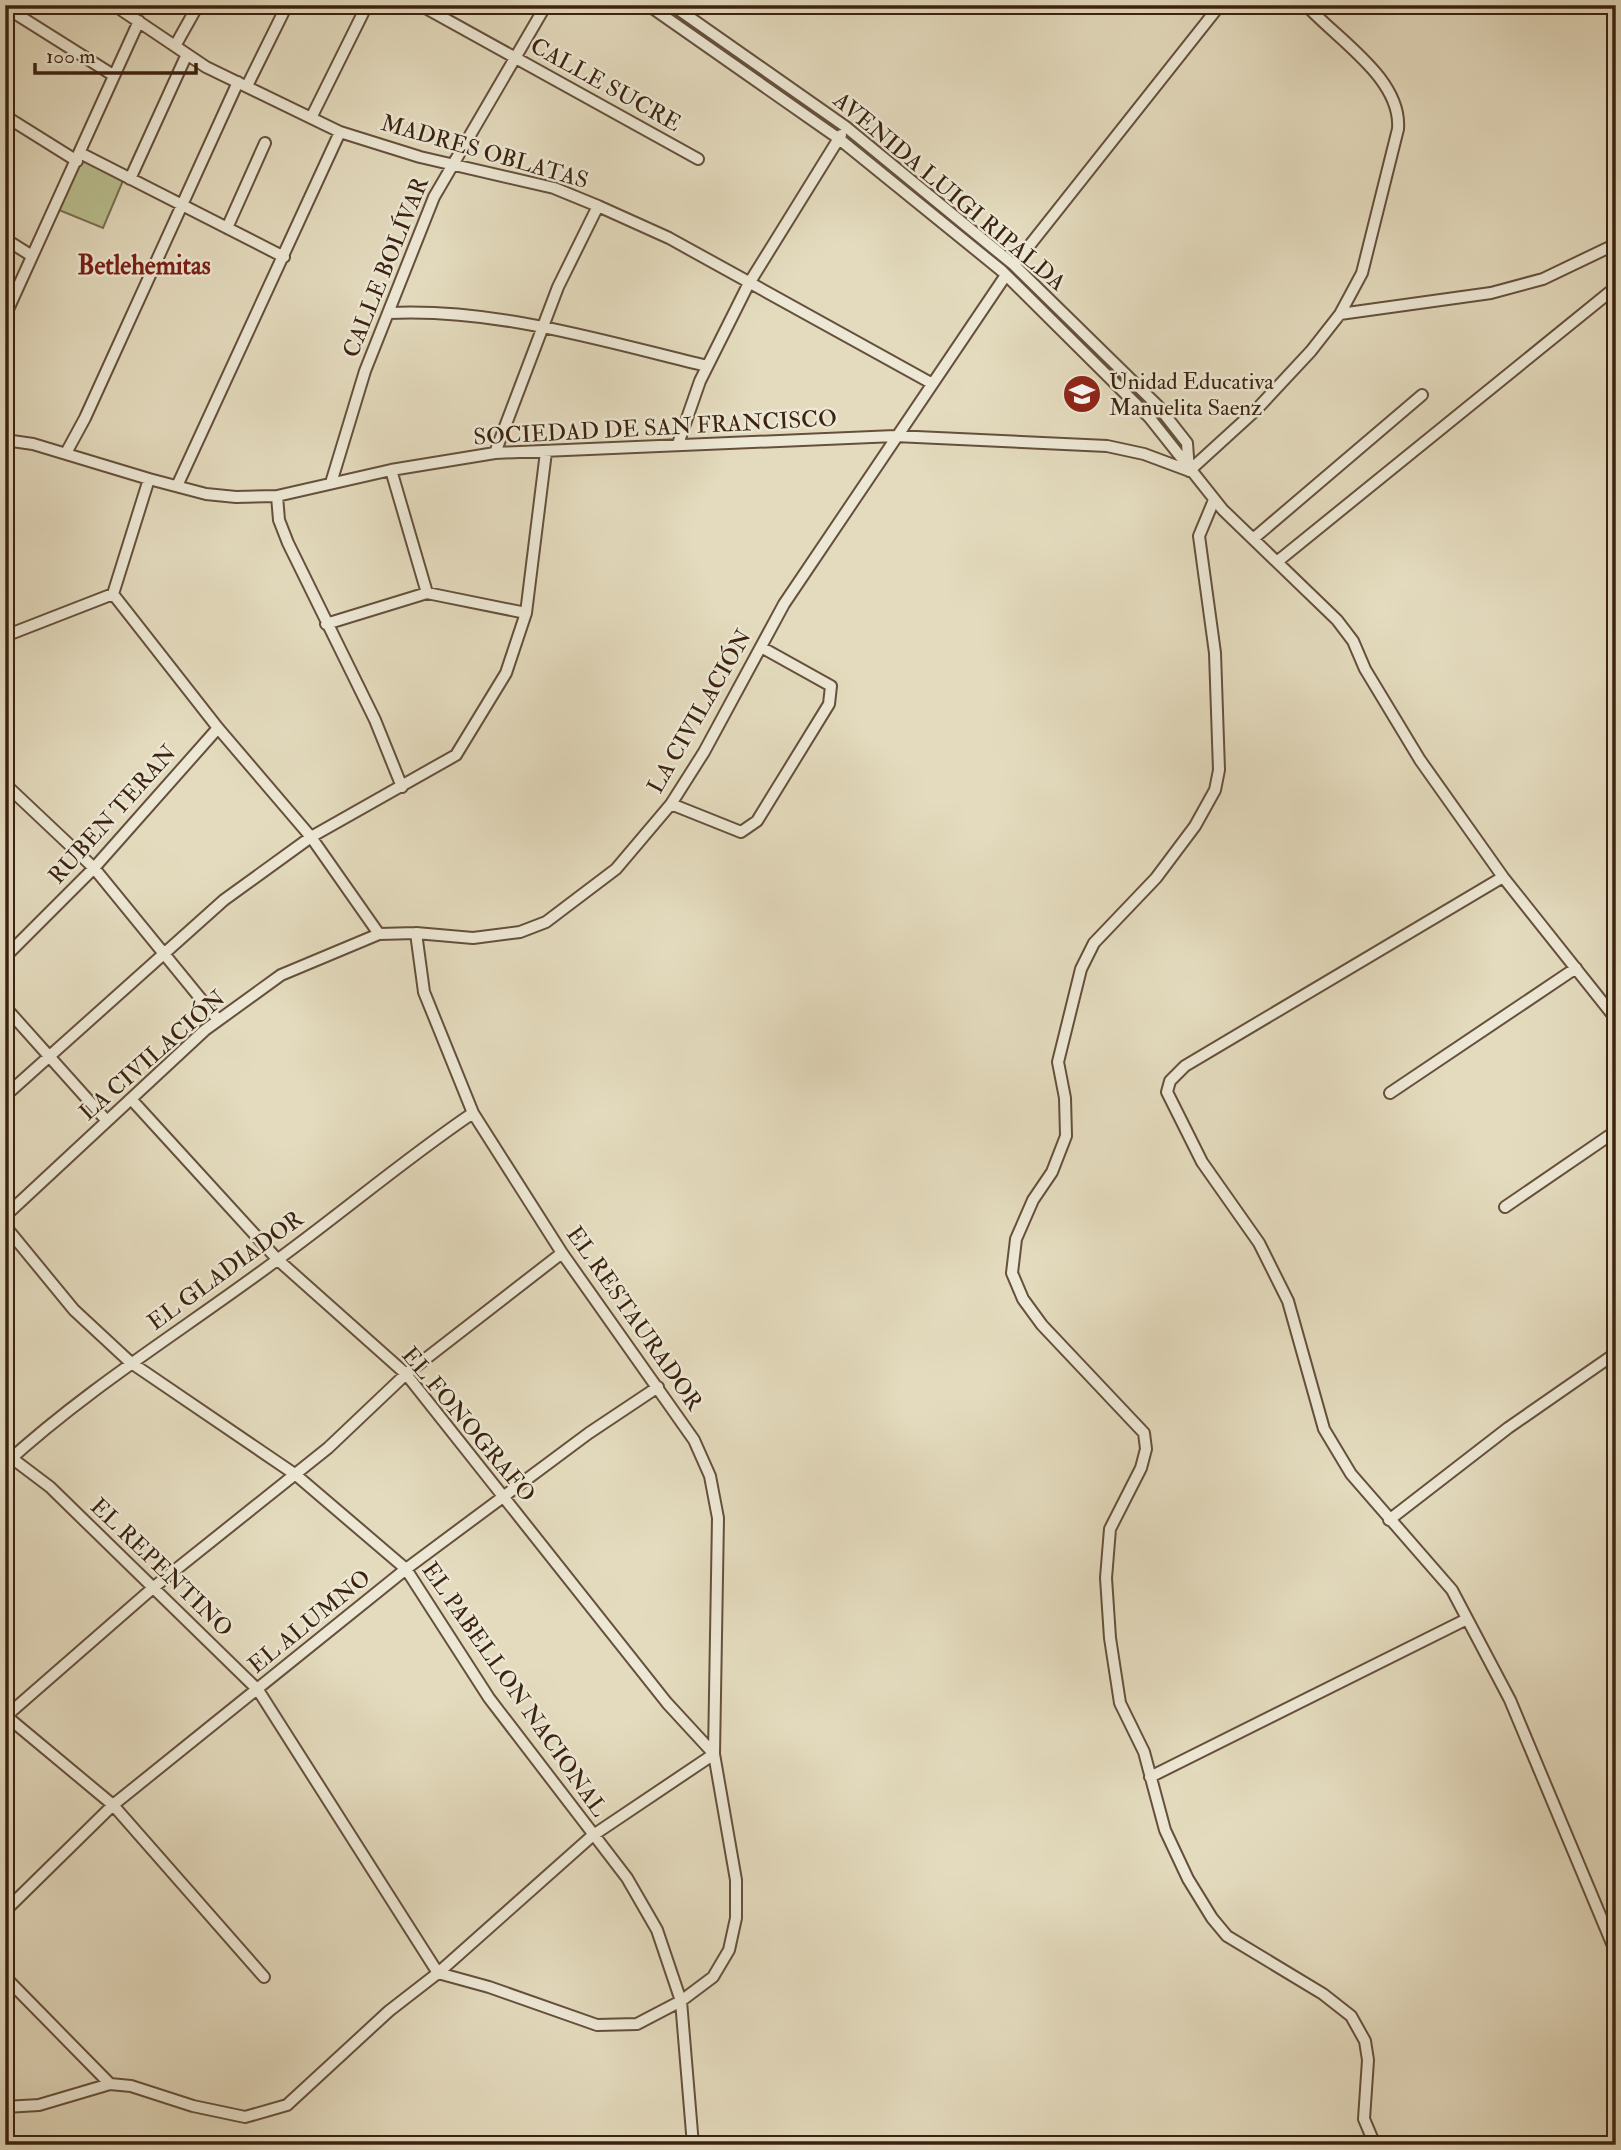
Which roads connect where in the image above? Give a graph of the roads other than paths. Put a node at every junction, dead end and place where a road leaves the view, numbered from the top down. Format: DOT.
graph roads {
  1 [pos="198,5"];
  2 [pos="287,5"];
  3 [pos="367,5"];
  4 [pos="420,5"];
  5 [pos="546,5"];
  6 [pos="648,5"];
  7 [pos="672,5"];
  8 [pos="1220,5"];
  9 [pos="1306,5"];
  10 [pos="5,6"];
  11 [pos="115,6"];
  12 [pos="139,21"];
  13 [pos="175,46"];
  14 [pos="187,54"];
  15 [pos="516,58"];
  16 [pos="113,75"];
  17 [pos="242,84"];
  18 [pos="5,116"];
  19 [pos="311,118"];
  20 [pos="846,127"];
  21 [pos="340,132"];
  22 [pos="838,138"];
  23 [pos="265,143"];
  24 [pos="79,157"];
  25 [pos="698,159"];
  26 [pos="451,164"];
  27 [pos="130,179"];
  28 [pos="183,206"];
  29 [pos="598,206"];
  30 [pos="227,228"];
  31 [pos="5,239"];
  32 [pos="1616,244"];
  33 [pos="32,256"];
  34 [pos="284,257"];
  35 [pos="1014,265"];
  36 [pos="1006,275"];
  37 [pos="748,285"];
  38 [pos="1616,287"];
  39 [pos="389,313"];
  40 [pos="1340,314"];
  41 [pos="5,316"];
  42 [pos="544,328"];
  43 [pos="707,366"];
  44 [pos="931,383"];
  45 [pos="1422,396"];
  46 [pos="895,436"];
  47 [pos="5,440"];
  48 [pos="678,444"];
  49 [pos="547,452"];
  50 [pos="65,453"];
  51 [pos="495,453"];
  52 [pos="391,470"];
  53 [pos="1189,471"];
  54 [pos="149,479"];
  55 [pos="331,483"];
  56 [pos="177,486"];
  57 [pos="277,496"];
  58 [pos="1214,500"];
  59 [pos="1254,539"];
  60 [pos="1278,561"];
  61 [pos="427,593"];
  62 [pos="113,594"];
  63 [pos="526,613"];
  64 [pos="326,624"];
  65 [pos="5,636"];
  66 [pos="761,647"];
  67 [pos="218,728"];
  68 [pos="5,784"];
  69 [pos="402,787"];
  70 [pos="671,804"];
  71 [pos="311,837"];
  72 [pos="94,868"];
  73 [pos="1503,877"];
  74 [pos="416,933"];
  75 [pos="379,934"];
  76 [pos="162,952"];
  77 [pos="5,957"];
  78 [pos="1576,968"];
  79 [pos="5,1007"];
  80 [pos="1616,1019"];
  81 [pos="218,1020"];
  82 [pos="48,1055"];
  83 [pos="1390,1093"];
  84 [pos="5,1096"];
  85 [pos="131,1099"];
  86 [pos="473,1114"];
  87 [pos="107,1121"];
  88 [pos="1616,1131"];
  89 [pos="1505,1207"];
  90 [pos="5,1216"];
  91 [pos="5,1226"];
  92 [pos="562,1253"];
  93 [pos="278,1260"];
  94 [pos="1616,1353"];
  95 [pos="130,1362"];
  96 [pos="406,1374"];
  97 [pos="658,1387"];
  98 [pos="8,1458"];
  99 [pos="296,1475"];
  100 [pos="502,1496"];
  101 [pos="1389,1520"];
  102 [pos="405,1569"];
  103 [pos="154,1587"];
  104 [pos="1467,1619"];
  105 [pos="258,1690"];
  106 [pos="6,1716"];
  107 [pos="715,1754"];
  108 [pos="1150,1777"];
  109 [pos="113,1805"];
  110 [pos="592,1836"];
  111 [pos="5,1911"];
  112 [pos="1616,1953"];
  113 [pos="438,1973"];
  114 [pos="5,1977"];
  115 [pos="264,1978"];
  116 [pos="681,2001"];
  117 [pos="110,2084"];
  118 [pos="5,2107"];
  119 [pos="693,2145"];
  120 [pos="1375,2145"];
  1 -- 13 [label="street"];
  2 -- 17 [label="street"];
  3 -- 19 [label="street"];
  4 -- 15 [label="street, CALLE SUCRE"];
  5 -- 15 [label="street, CALLE BOLÍVAR"];
  6 -- 22 [label="street, AVENIDA LUIGI RIPALDA"];
  7 -- 20 [label="street, AVENIDA LUIGI RIPALDA"];
  8 -- 35 [label="street"];
  9 -- 40 [label="street"];
  10 -- 16 [label="street"];
  11 -- 12 [label="street, MADRES OBLATAS"];
  12 -- 13 [label="street, MADRES OBLATAS"];
  12 -- 16 [label="street"];
  13 -- 14 [label="street, MADRES OBLATAS"];
  14 -- 17 [label="street, MADRES OBLATAS"];
  14 -- 27 [label="street"];
  15 -- 25 [label="street, CALLE SUCRE"];
  15 -- 26 [label="street, CALLE BOLÍVAR"];
  16 -- 24 [label="street"];
  17 -- 19 [label="street, MADRES OBLATAS"];
  17 -- 28 [label="street"];
  18 -- 24 [label="street"];
  19 -- 21 [label="street, MADRES OBLATAS"];
  20 -- 22 [label="street"];
  20 -- 35 [label="street, AVENIDA LUIGI RIPALDA"];
  21 -- 26 [label="street, MADRES OBLATAS"];
  21 -- 34 [label="street"];
  22 -- 36 [label="street, AVENIDA LUIGI RIPALDA"];
  22 -- 37 [label="street"];
  23 -- 30 [label="street"];
  24 -- 27 [label="street"];
  24 -- 33 [label="street"];
  26 -- 29 [label="street, MADRES OBLATAS"];
  26 -- 39 [label="street, CALLE BOLÍVAR"];
  27 -- 28 [label="street"];
  28 -- 30 [label="street"];
  28 -- 50 [label="street"];
  29 -- 37 [label="street, MADRES OBLATAS"];
  29 -- 42 [label="street"];
  30 -- 34 [label="street"];
  31 -- 33 [label="street"];
  32 -- 40 [label="street"];
  33 -- 41 [label="street"];
  34 -- 56 [label="street"];
  35 -- 53 [label="street, AVENIDA LUIGI RIPALDA"];
  36 -- 44 [label="street, LA CIVILACIÓN"];
  36 -- 53 [label="street, AVENIDA LUIGI RIPALDA"];
  37 -- 43 [label="street"];
  37 -- 44 [label="street, MADRES OBLATAS"];
  38 -- 60 [label="street"];
  39 -- 42 [label="street"];
  39 -- 55 [label="street, CALLE BOLÍVAR"];
  40 -- 53 [label="street"];
  42 -- 43 [label="street"];
  42 -- 51 [label="street"];
  43 -- 48 [label="street"];
  44 -- 46 [label="street, LA CIVILACIÓN"];
  45 -- 59 [label="street"];
  46 -- 48 [label="street, SOCIEDAD DE SAN FRANCISCO"];
  46 -- 53 [label="street, SOCIEDAD DE SAN FRANCISCO"];
  46 -- 66 [label="street, LA CIVILACIÓN"];
  47 -- 50 [label="street, SOCIEDAD DE SAN FRANCISCO"];
  48 -- 49 [label="street, SOCIEDAD DE SAN FRANCISCO"];
  49 -- 51 [label="street, SOCIEDAD DE SAN FRANCISCO"];
  49 -- 63 [label="street"];
  50 -- 54 [label="street, SOCIEDAD DE SAN FRANCISCO"];
  51 -- 52 [label="street, SOCIEDAD DE SAN FRANCISCO"];
  52 -- 55 [label="street, SOCIEDAD DE SAN FRANCISCO"];
  52 -- 61 [label="street"];
  53 -- 58 [label="street"];
  54 -- 56 [label="street, SOCIEDAD DE SAN FRANCISCO"];
  54 -- 62 [label="street"];
  55 -- 57 [label="street, SOCIEDAD DE SAN FRANCISCO"];
  56 -- 57 [label="street, SOCIEDAD DE SAN FRANCISCO"];
  57 -- 64 [label="street"];
  58 -- 59 [label="street"];
  58 -- 108 [label="street"];
  59 -- 60 [label="street"];
  60 -- 73 [label="street"];
  61 -- 63 [label="street"];
  61 -- 64 [label="street"];
  62 -- 65 [label="street"];
  62 -- 67 [label="street"];
  63 -- 69 [label="street"];
  64 -- 69 [label="street"];
  66 -- 70 [label="street, LA CIVILACIÓN"];
  66 -- 70 [label="street"];
  67 -- 71 [label="street"];
  67 -- 72 [label="street, RUBEN TERAN"];
  68 -- 72 [label="street"];
  69 -- 71 [label="street"];
  70 -- 74 [label="street, LA CIVILACIÓN"];
  71 -- 75 [label="street"];
  71 -- 76 [label="street"];
  72 -- 76 [label="street"];
  72 -- 77 [label="street, RUBEN TERAN"];
  73 -- 78 [label="street"];
  73 -- 101 [label="street"];
  74 -- 75 [label="street, LA CIVILACIÓN"];
  74 -- 86 [label="street, EL RESTAURADOR"];
  75 -- 81 [label="street, LA CIVILACIÓN"];
  76 -- 81 [label="street"];
  76 -- 82 [label="street"];
  78 -- 80 [label="street"];
  78 -- 83 [label="street"];
  79 -- 82 [label="street"];
  81 -- 85 [label="street, LA CIVILACIÓN"];
  82 -- 84 [label="street"];
  82 -- 87 [label="street"];
  85 -- 87 [label="street, LA CIVILACIÓN"];
  85 -- 93 [label="street, EL FONOGRAFO"];
  86 -- 92 [label="street, EL RESTAURADOR"];
  86 -- 93 [label="street, EL GLADIADOR"];
  87 -- 90 [label="street, LA CIVILACIÓN"];
  88 -- 89 [label="street"];
  91 -- 95 [label="street, EL PABELLON NACIONAL"];
  92 -- 96 [label="street"];
  92 -- 97 [label="street, EL RESTAURADOR"];
  93 -- 95 [label="street, EL GLADIADOR"];
  93 -- 96 [label="street, EL FONOGRAFO"];
  94 -- 101 [label="street"];
  95 -- 98 [label="street, EL GLADIADOR"];
  95 -- 99 [label="street, EL PABELLON NACIONAL"];
  96 -- 99 [label="street"];
  96 -- 100 [label="street, EL FONOGRAFO"];
  97 -- 100 [label="street, EL ALUMNO"];
  97 -- 107 [label="street, EL RESTAURADOR"];
  98 -- 103 [label="street, EL REPENTINO"];
  99 -- 102 [label="street, EL PABELLON NACIONAL"];
  99 -- 103 [label="street"];
  100 -- 102 [label="street, EL ALUMNO"];
  100 -- 107 [label="street, EL FONOGRAFO"];
  101 -- 104 [label="street"];
  102 -- 105 [label="street, EL ALUMNO"];
  102 -- 110 [label="street, EL PABELLON NACIONAL"];
  103 -- 105 [label="street, EL REPENTINO"];
  103 -- 106 [label="street"];
  104 -- 108 [label="street"];
  104 -- 112 [label="street"];
  105 -- 109 [label="street, EL ALUMNO"];
  105 -- 113 [label="street, EL REPENTINO"];
  106 -- 109 [label="street"];
  107 -- 110 [label="street"];
  107 -- 116 [label="street, EL RESTAURADOR"];
  108 -- 120 [label="street"];
  109 -- 111 [label="street, EL ALUMNO"];
  109 -- 115 [label="street"];
  110 -- 113 [label="street"];
  110 -- 116 [label="street, EL PABELLON NACIONAL"];
  113 -- 116 [label="street, EL RESTAURADOR"];
  113 -- 117 [label="street"];
  114 -- 117 [label="street"];
  116 -- 119 [label="street, EL PABELLON NACIONAL"];
  117 -- 118 [label="street"];
}
